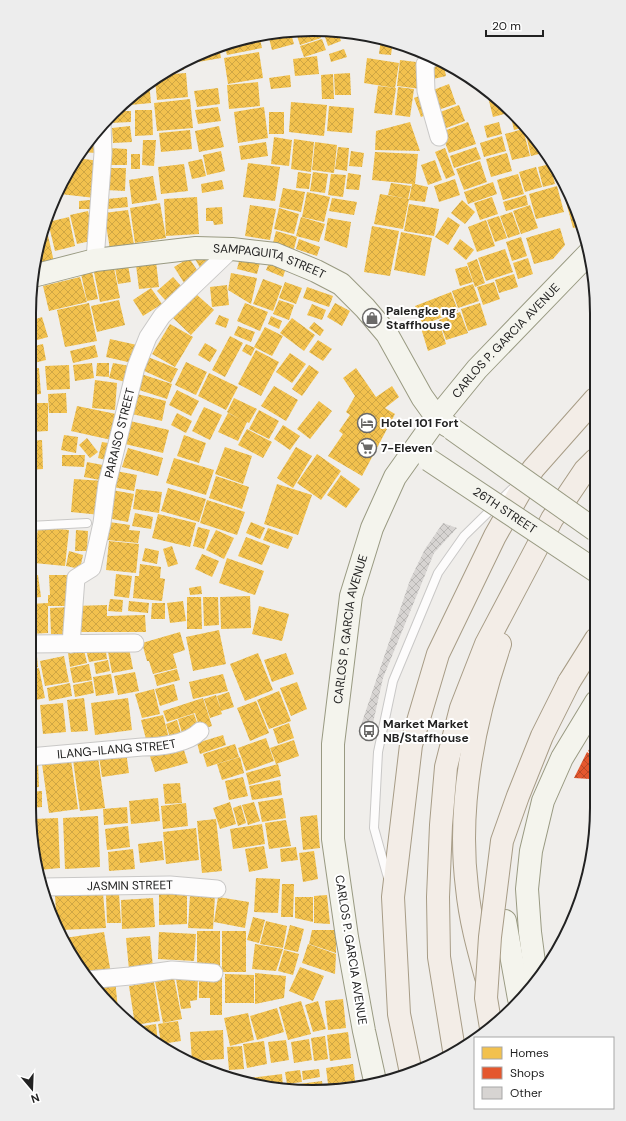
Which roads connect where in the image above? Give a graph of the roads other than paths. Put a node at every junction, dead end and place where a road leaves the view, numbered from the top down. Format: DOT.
graph roads {
  1 [pos="428,61"];
  2 [pos="103,133"];
  3 [pos="439,137"];
  4 [pos="232,249"];
  5 [pos="584,257"];
  6 [pos="95,260"];
  7 [pos="38,275"];
  8 [pos="590,406"];
  9 [pos="444,424"];
  10 [pos="422,455"];
  11 [pos="590,465"];
  12 [pos="533,469"];
  13 [pos="87,523"];
  14 [pos="36,526"];
  15 [pos="590,526"];
  16 [pos="590,567"];
  17 [pos="523,573"];
  18 [pos="135,643"];
  19 [pos="36,644"];
  20 [pos="71,644"];
  21 [pos="590,649"];
  22 [pos="590,712"];
  23 [pos="200,732"];
  24 [pos="36,756"];
  25 [pos="47,887"];
  26 [pos="217,889"];
  27 [pos="393,897"];
  28 [pos="505,921"];
  29 [pos="214,973"];
  30 [pos="535,973"];
  31 [pos="95,979"];
  32 [pos="518,994"];
  33 [pos="496,1016"];
  34 [pos="489,1022"];
  35 [pos="454,1047"];
  36 [pos="410,1067"];
  37 [pos="374,1078"];
  1 -- 3 [label="street"];
  2 -- 6 [label="street"];
  4 -- 6 [label="main road, SAMPAGUITA STREET"];
  4 -- 9 [label="main road, SAMPAGUITA STREET"];
  4 -- 20 [label="street, PARAISO STREET"];
  5 -- 9 [label="main road, CARLOS P. GARCIA AVENUE"];
  6 -- 7 [label="main road, SAMPAGUITA STREET"];
  8 -- 12 [label="main road"];
  9 -- 10 [label="main road, CARLOS P. GARCIA AVENUE"];
  9 -- 15 [label="main road, bridge"];
  10 -- 16 [label="main road, 26TH STREET, bridge"];
  10 -- 37 [label="main road, CARLOS P. GARCIA AVENUE"];
  11 -- 17 [label="main road"];
  12 -- 27 [label="main road"];
  12 -- 27 [label="lane"];
  13 -- 14 [label="lane"];
  17 -- 33 [label="main road"];
  17 -- 35 [label="main road"];
  18 -- 20 [label="street"];
  19 -- 20 [label="street"];
  21 -- 34 [label="main road, bridge"];
  22 -- 30 [label="main road"];
  23 -- 24 [label="street, ILANG-ILANG STREET"];
  25 -- 26 [label="street, JASMIN STREET"];
  27 -- 36 [label="main road"];
  28 -- 32 [label="main road"];
  29 -- 31 [label="street"];
}
